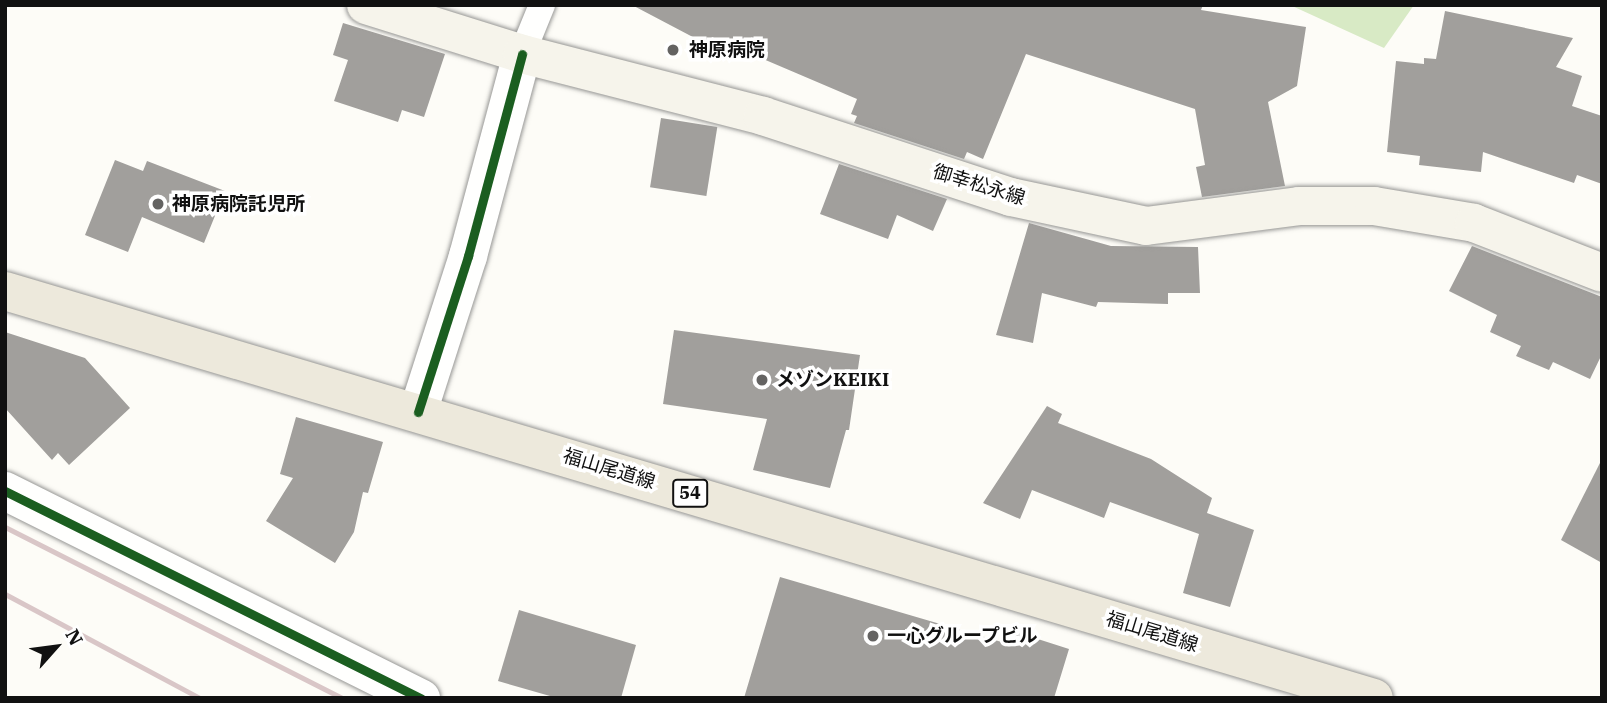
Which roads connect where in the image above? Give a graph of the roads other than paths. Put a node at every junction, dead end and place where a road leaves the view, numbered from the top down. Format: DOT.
graph roads {
  1 [pos="366,5"];
  2 [pos="542,5"];
  3 [pos="522,54"];
  4 [pos="1602,273"];
  5 [pos="5,291"];
  6 [pos="418,412"];
  7 [pos="5,491"];
  8 [pos="421,698"];
  9 [pos="1374,698"];
  1 -- 3 [label="main road, 御幸松永線"];
  2 -- 3 [label="lane"];
  3 -- 4 [label="main road, 御幸松永線"];
  3 -- 6 [label="street"];
  5 -- 6 [label="main road, 福山尾道線 / 54"];
  6 -- 9 [label="main road, 福山尾道線 / 54"];
  7 -- 8 [label="street"];
}
